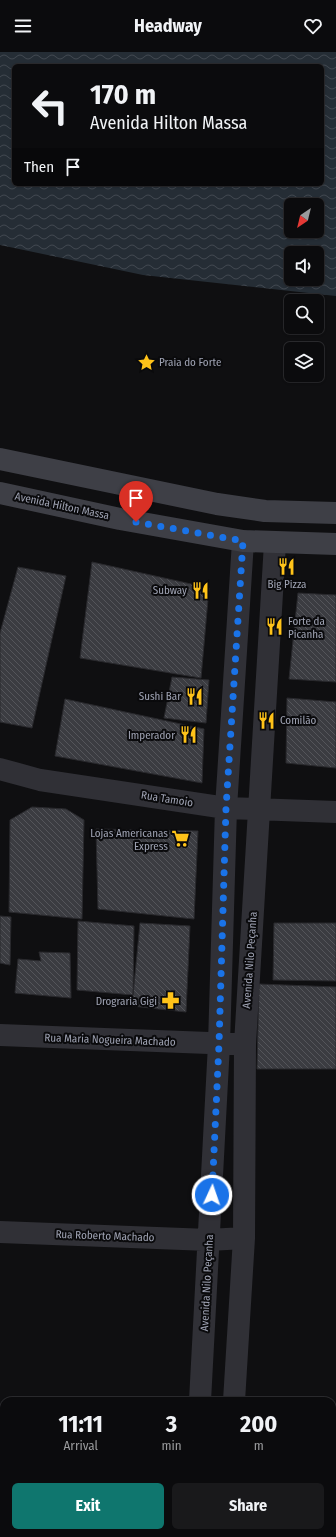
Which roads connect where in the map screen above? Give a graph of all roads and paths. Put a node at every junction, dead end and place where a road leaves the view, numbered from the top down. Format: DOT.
graph roads {
  1 [pos="0,459"];
  2 [pos="0,493"];
  3 [pos="336,513"];
  4 [pos="243,541"];
  5 [pos="275,543"];
  6 [pos="336,544"];
  7 [pos="0,769"];
  8 [pos="226,808"];
  9 [pos="260,810"];
  10 [pos="336,812"];
  11 [pos="0,1035"];
  12 [pos="219,1044"];
  13 [pos="245,1044"];
  14 [pos="0,1232"];
  15 [pos="244,1238"];
  16 [pos="209,1240"];
  17 [pos="200,1397"];
  18 [pos="234,1397"];
  1 -- 3 [label="main road"];
  2 -- 4 [label="main road, Avenida Hilton Massa"];
  4 -- 5 [label="main road, Avenida Hilton Massa"];
  4 -- 8 [label="street, Avenida Nilo Peçanha"];
  5 -- 6 [label="main road, Avenida Hilton Massa"];
  5 -- 9 [label="street, Avenida Nilo Peçanha"];
  7 -- 8 [label="street, Rua Tamoio"];
  8 -- 9 [label="street, Rua Tamoio"];
  8 -- 12 [label="street, Avenida Nilo Peçanha"];
  9 -- 10 [label="street, Rua Tamoio"];
  9 -- 13 [label="street, Avenida Nilo Peçanha"];
  11 -- 12 [label="street, Rua Maria Nogueira Machado"];
  12 -- 13 [label="street, Rua Maria Nogueira Machado"];
  12 -- 16 [label="street, Avenida Nilo Peçanha"];
  13 -- 15 [label="street, Avenida Nilo Peçanha"];
  14 -- 16 [label="street, Rua Roberto Machado"];
  15 -- 16 [label="street, Rua Roberto Machado"];
  15 -- 18 [label="street, Avenida Nilo Peçanha"];
  16 -- 17 [label="street, Avenida Nilo Peçanha"];
}
